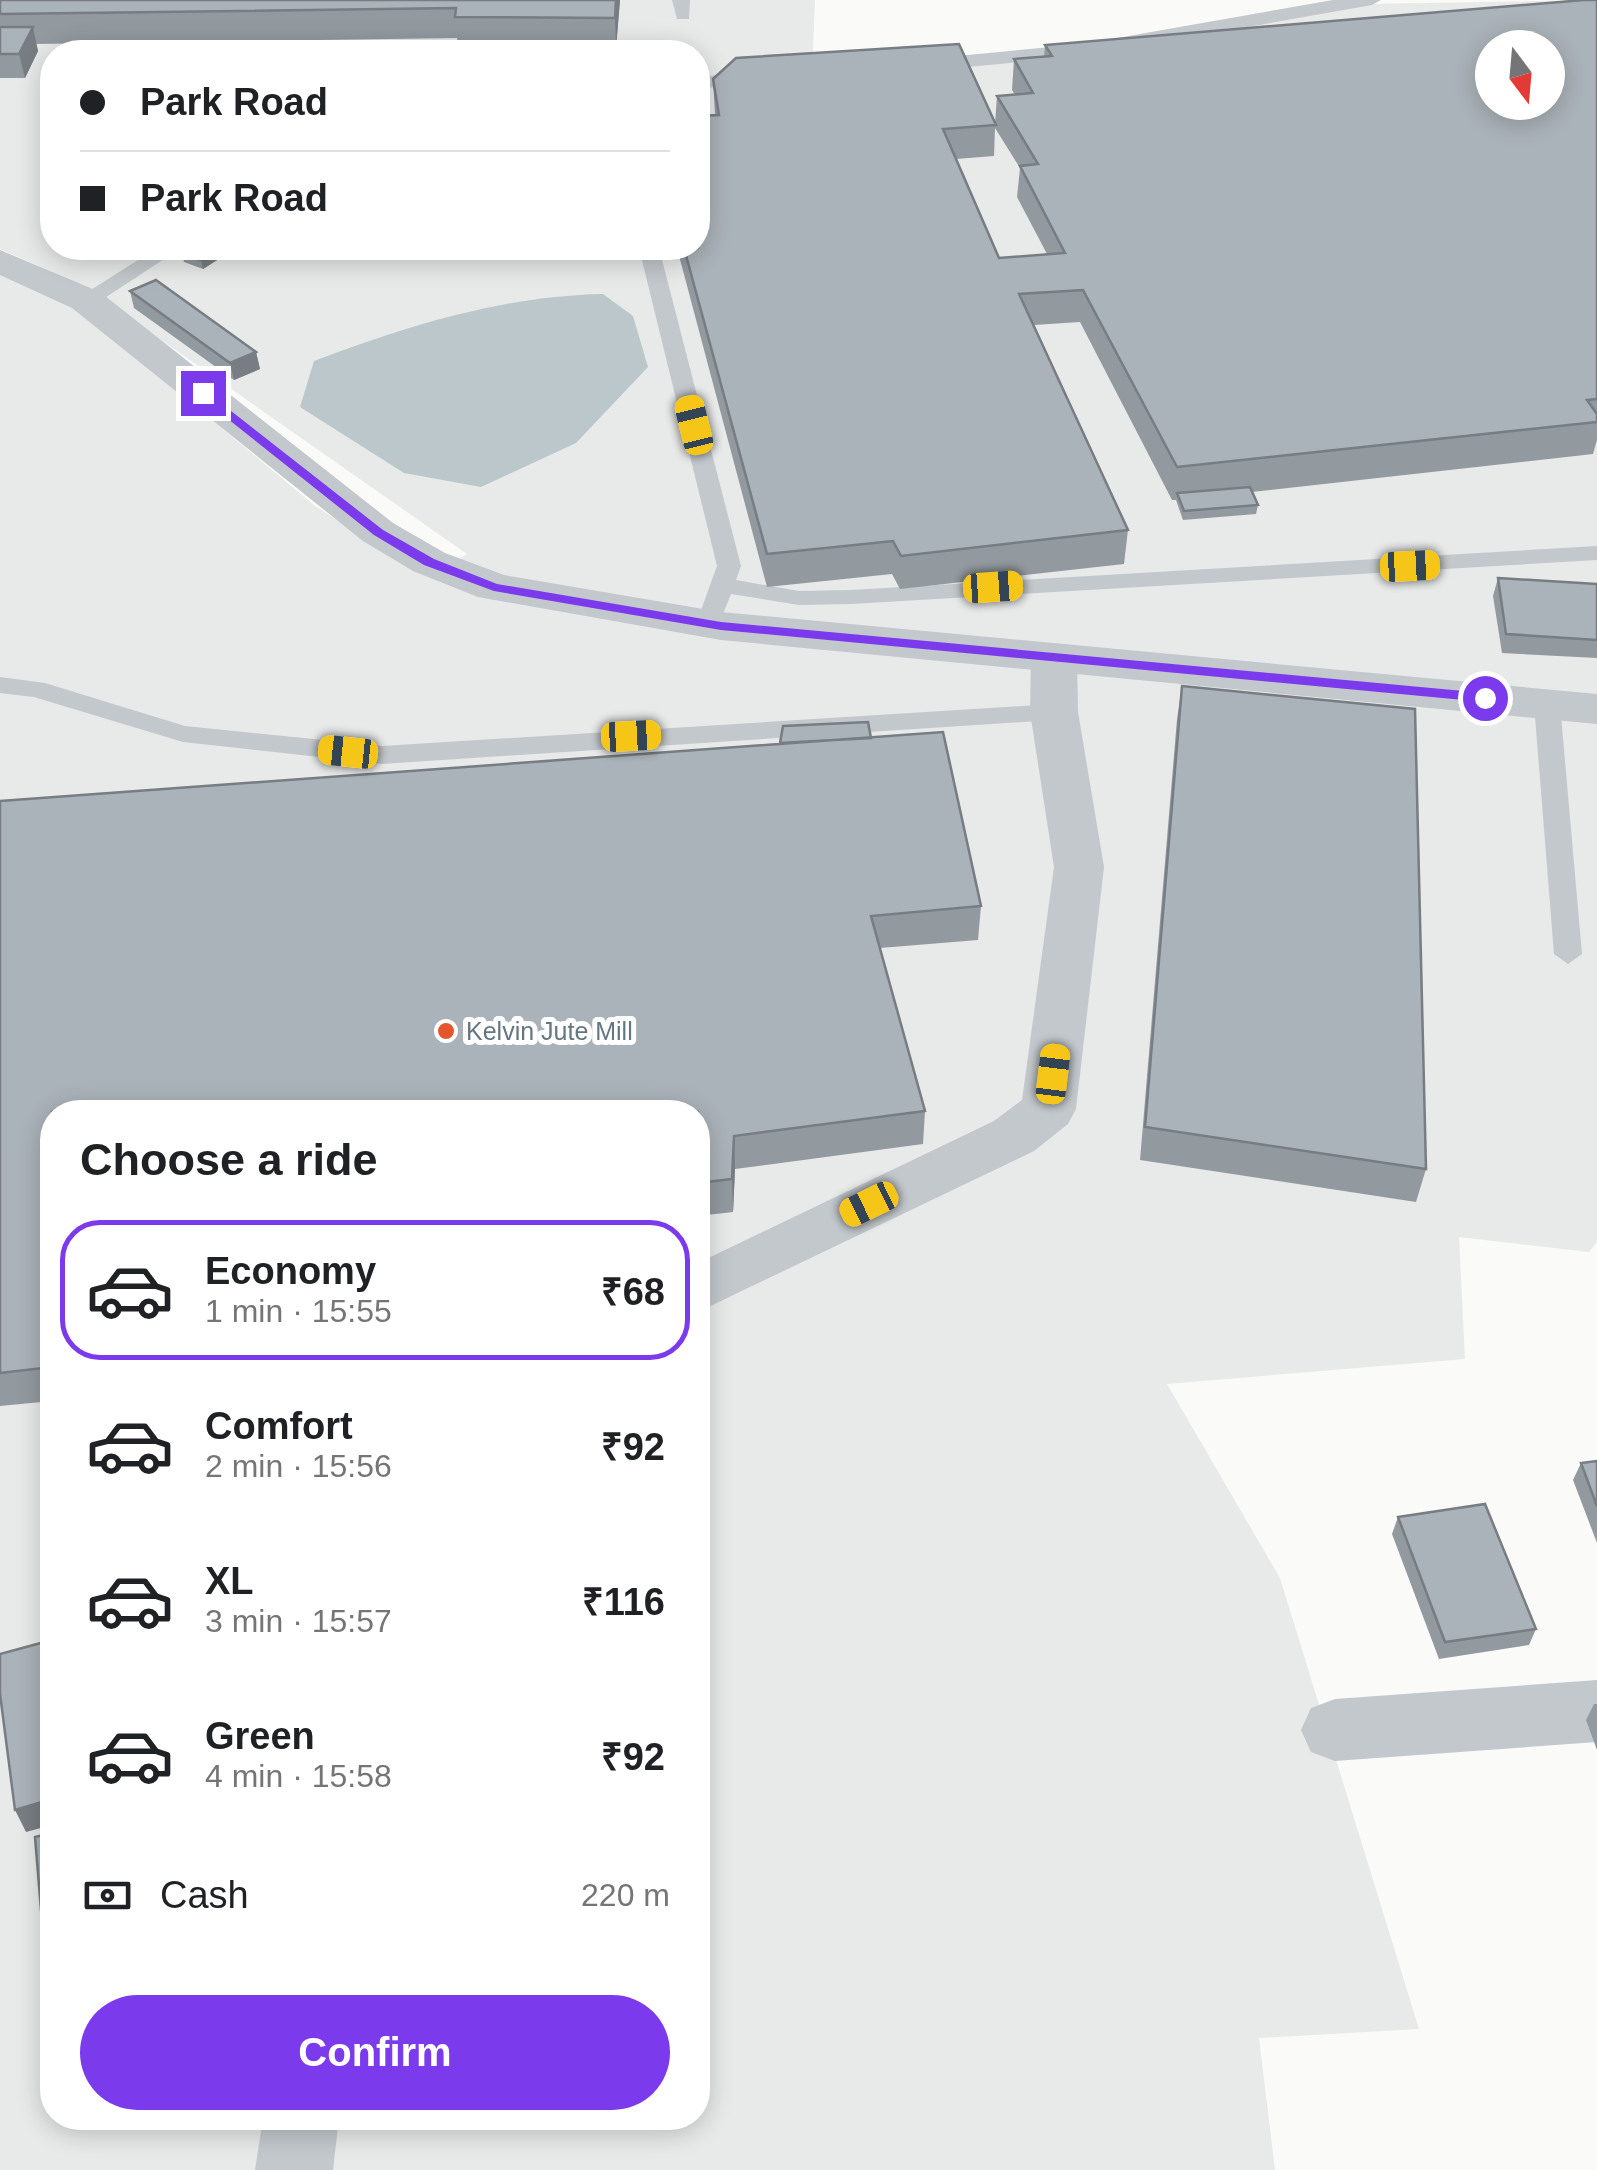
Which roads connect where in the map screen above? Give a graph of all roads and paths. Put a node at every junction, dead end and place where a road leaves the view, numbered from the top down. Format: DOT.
graph roads {
  1 [pos="1372,0"];
  2 [pos="908,66"];
  3 [pos="773,77"];
  4 [pos="710,81"];
  5 [pos="151,260"];
  6 [pos="652,260"];
  7 [pos="0,261"];
  8 [pos="86,300"];
  9 [pos="1597,553"];
  10 [pos="715,604"];
  11 [pos="1054,659"];
  12 [pos="0,685"];
  13 [pos="1547,704"];
  14 [pos="1597,708"];
  15 [pos="1054,712"];
  16 [pos="1568,954"];
  17 [pos="710,1283"];
  18 [pos="1597,1712"];
  19 [pos="1335,1730"];
  20 [pos="299,2130"];
  21 [pos="294,2170"];
  1 -- 2 [label="lane"];
  3 -- 4 [label="lane"];
  5 -- 8 [label="lane"];
  6 -- 10 [label="lane"];
  7 -- 8 [label="street"];
  8 -- 10 [label="street"];
  9 -- 10 [label="lane"];
  10 -- 11 [label="street"];
  11 -- 13 [label="street"];
  11 -- 15 [label="street"];
  12 -- 15 [label="lane"];
  13 -- 14 [label="street"];
  13 -- 16 [label="lane"];
  15 -- 17 [label="street"];
  18 -- 19 [label="street"];
  20 -- 21 [label="street"];
}
